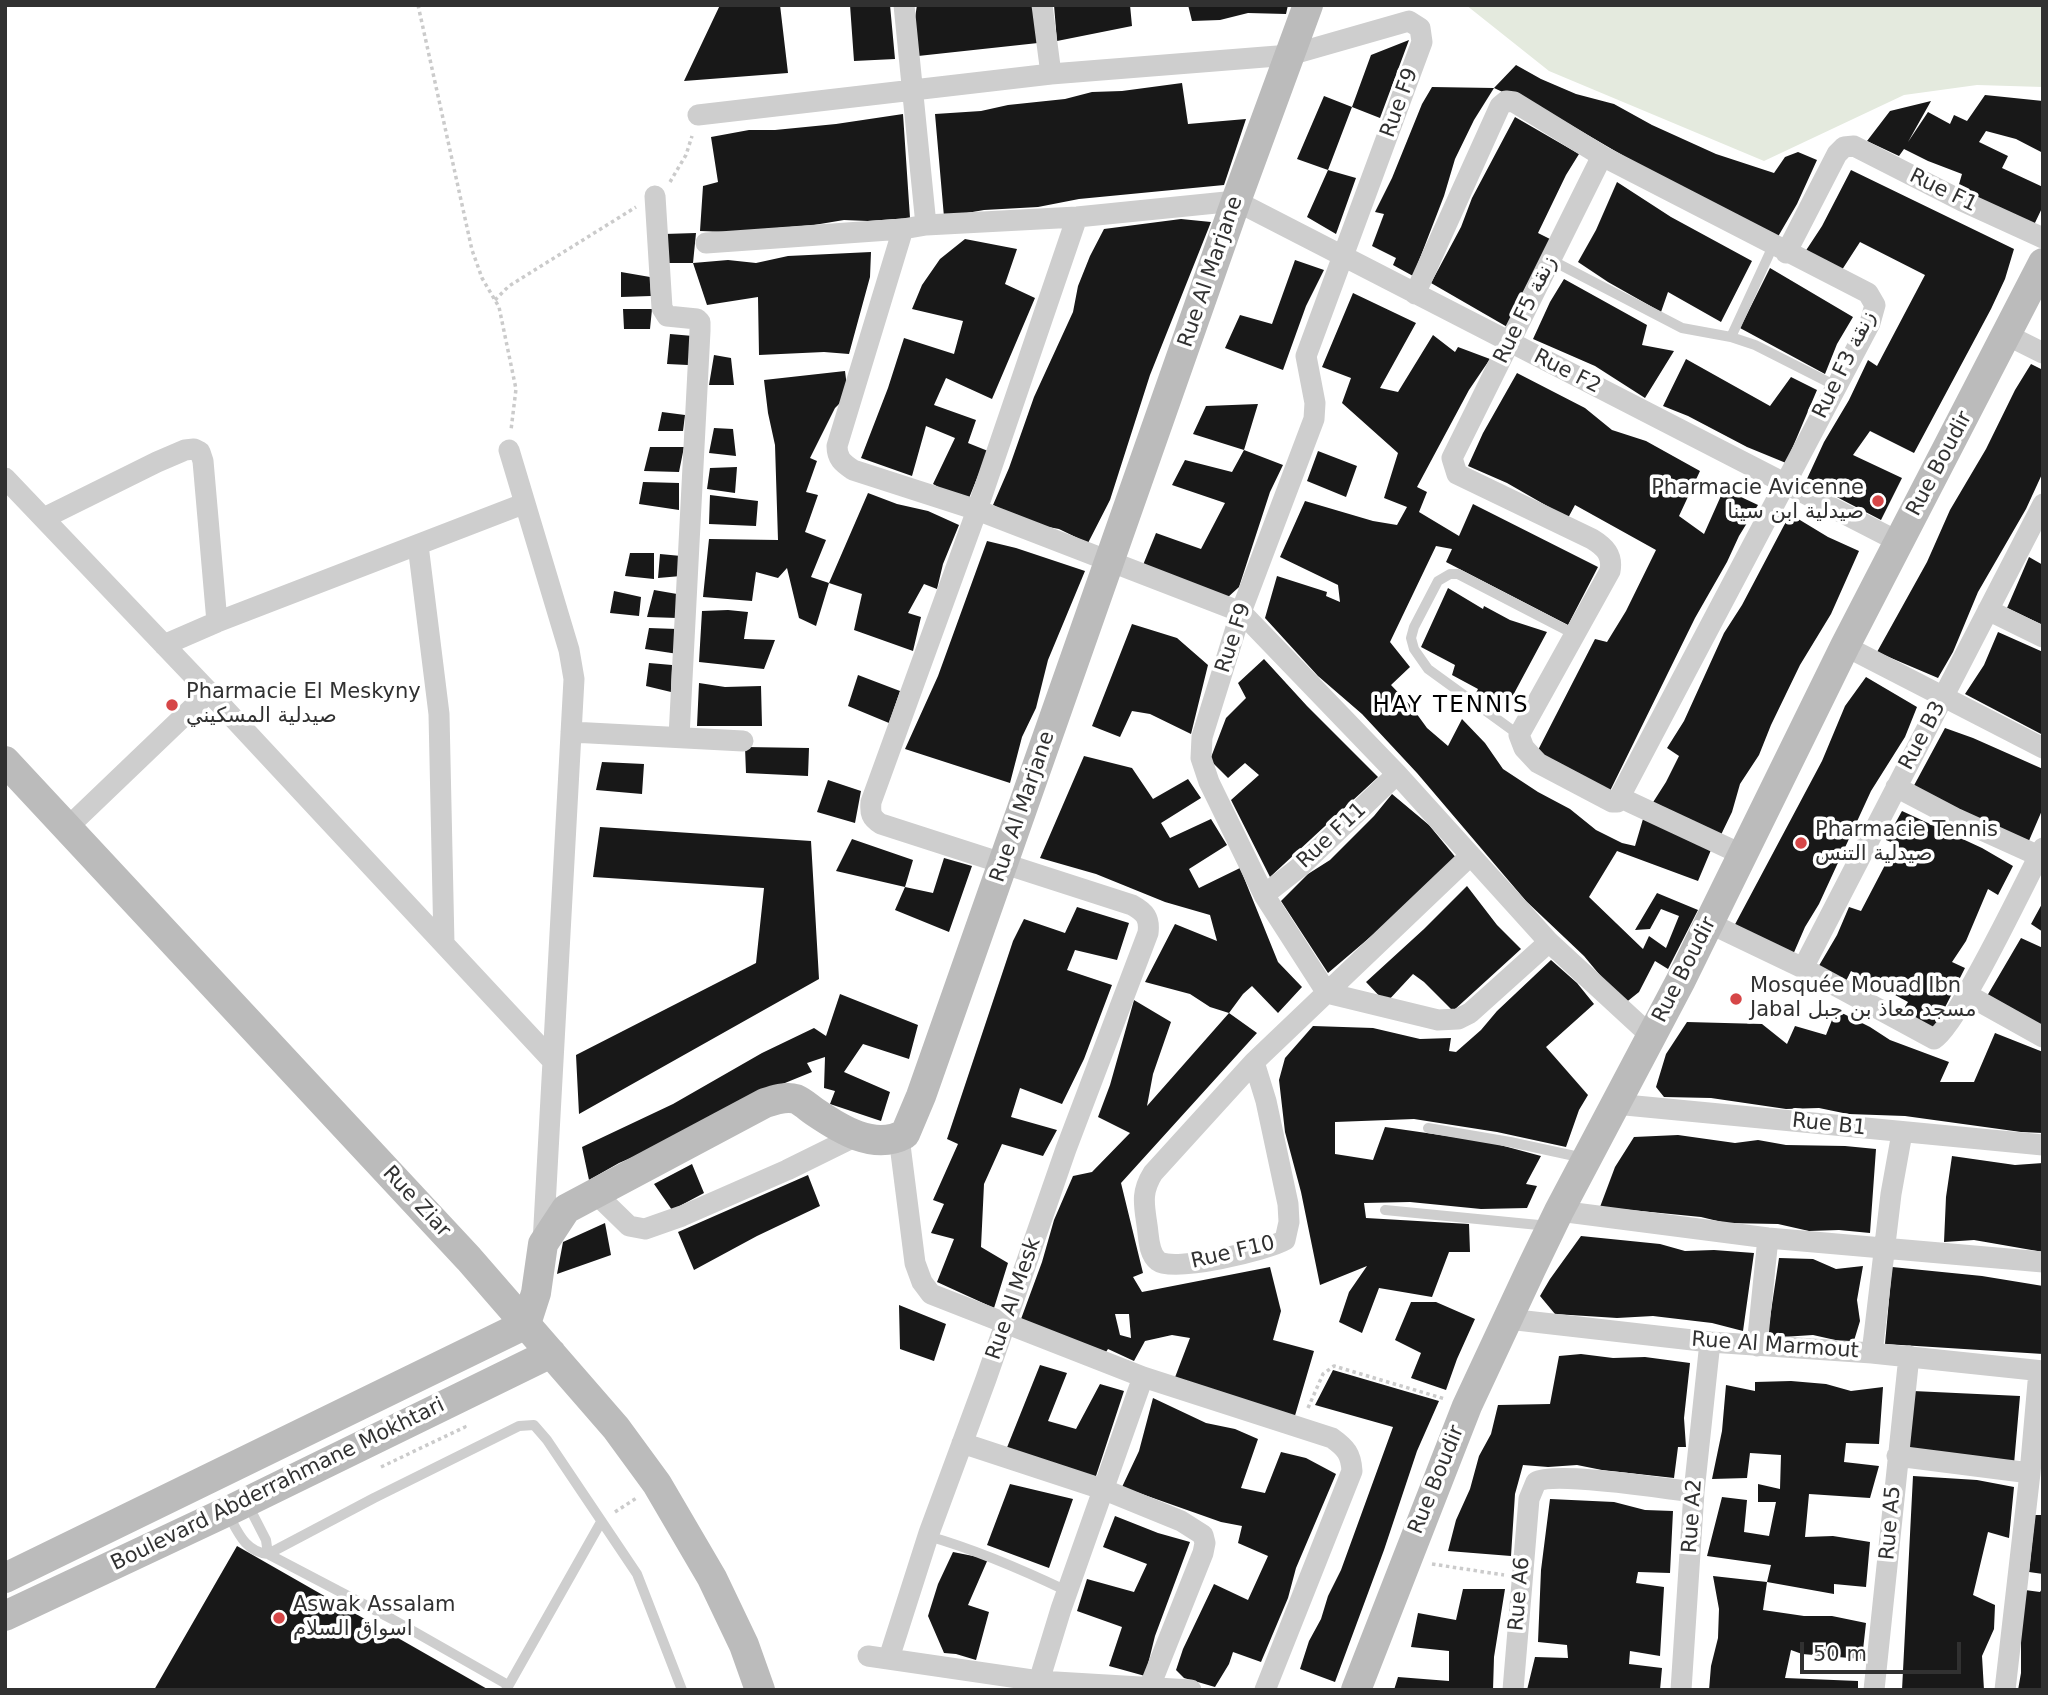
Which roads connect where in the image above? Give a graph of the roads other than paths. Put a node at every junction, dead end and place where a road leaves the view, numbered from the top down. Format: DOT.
graph roads {
  1 [pos="904,5"];
  2 [pos="1042,5"];
  3 [pos="1308,5"];
  4 [pos="1290,55"];
  5 [pos="1051,74"];
  6 [pos="911,91"];
  7 [pos="698,115"];
  8 [pos="1602,156"];
  9 [pos="655,196"];
  10 [pos="1236,201"];
  11 [pos="1077,217"];
  12 [pos="926,225"];
  13 [pos="903,229"];
  14 [pos="2043,238"];
  15 [pos="706,243"];
  16 [pos="1780,249"];
  17 [pos="1344,258"];
  18 [pos="1551,260"];
  19 [pos="2043,263"];
  20 [pos="1415,294"];
  21 [pos="2007,335"];
  22 [pos="1731,337"];
  23 [pos="1510,343"];
  24 [pos="2043,353"];
  25 [pos="1836,386"];
  26 [pos="509,450"];
  27 [pos="5,478"];
  28 [pos="1785,483"];
  29 [pos="523,504"];
  30 [pos="2043,504"];
  31 [pos="976,510"];
  32 [pos="44,518"];
  33 [pos="1899,542"];
  34 [pos="418,545"];
  35 [pos="1110,560"];
  36 [pos="1988,610"];
  37 [pos="1241,612"];
  38 [pos="217,622"];
  39 [pos="1574,634"];
  40 [pos="2043,637"];
  41 [pos="164,645"];
  42 [pos="1845,646"];
  43 [pos="209,692"];
  44 [pos="1945,696"];
  45 [pos="571,732"];
  46 [pos="679,737"];
  47 [pos="743,741"];
  48 [pos="1524,745"];
  49 [pos="2043,748"];
  50 [pos="5,761"];
  51 [pos="1397,774"];
  52 [pos="1896,787"];
  53 [pos="1620,800"];
  54 [pos="67,828"];
  55 [pos="2041,852"];
  56 [pos="1741,854"];
  57 [pos="1470,856"];
  58 [pos="1003,863"];
  59 [pos="1264,895"];
  60 [pos="1709,923"];
  61 [pos="1549,943"];
  62 [pos="444,944"];
  63 [pos="1803,968"];
  64 [pos="1327,993"];
  65 [pos="1966,994"];
  66 [pos="1651,1036"];
  67 [pos="2043,1037"];
  68 [pos="552,1060"];
  69 [pos="1254,1062"];
  70 [pos="1615,1104"];
  71 [pos="1428,1128"];
  72 [pos="1902,1133"];
  73 [pos="856,1136"];
  74 [pos="899,1137"];
  75 [pos="2043,1145"];
  76 [pos="1586,1159"];
  77 [pos="594,1192"];
  78 [pos="1385,1210"];
  79 [pos="1555,1219"];
  80 [pos="1768,1238"];
  81 [pos="543,1244"];
  82 [pos="1885,1249"];
  83 [pos="2043,1262"];
  84 [pos="1508,1319"];
  85 [pos="526,1324"];
  86 [pos="1005,1324"];
  87 [pos="1710,1342"];
  88 [pos="1758,1346"];
  89 [pos="551,1353"];
  90 [pos="1872,1353"];
  91 [pos="1909,1356"];
  92 [pos="2041,1371"];
  93 [pos="1143,1377"];
  94 [pos="962,1444"];
  95 [pos="1897,1456"];
  96 [pos="2030,1473"];
  97 [pos="218,1474"];
  98 [pos="1105,1490"];
  99 [pos="1694,1492"];
  100 [pos="236,1507"];
  101 [pos="601,1522"];
  102 [pos="928,1536"];
  103 [pos="76,1543"];
  104 [pos="268,1554"];
  105 [pos="91,1575"];
  106 [pos="5,1578"];
  107 [pos="1067,1591"];
  108 [pos="5,1616"];
  109 [pos="1039,1681"];
  110 [pos="1150,1686"];
  111 [pos="507,1688"];
  112 [pos="682,1690"];
  113 [pos="760,1690"];
  114 [pos="1191,1690"];
  115 [pos="1265,1690"];
  116 [pos="1356,1690"];
  117 [pos="1513,1690"];
  118 [pos="1681,1690"];
  119 [pos="1874,1690"];
  120 [pos="2005,1690"];
  1 -- 6 [label="street"];
  2 -- 5 [label="street"];
  3 -- 4 [label="street, Rue Al Marjane"];
  4 -- 5 [label="street"];
  4 -- 10 [label="street, Rue Al Marjane"];
  4 -- 17 [label="street, Rue F9"];
  5 -- 6 [label="street"];
  6 -- 7 [label="street"];
  6 -- 12 [label="street"];
  8 -- 16 [label="street, Rue F3 زنقة"];
  8 -- 18 [label="street, Rue F5 زنقة"];
  8 -- 20 [label="street, Rue F3 زنقة"];
  9 -- 46 [label="street"];
  10 -- 11 [label="street"];
  10 -- 17 [label="street, Rue F2"];
  10 -- 35 [label="street, Rue Al Marjane"];
  11 -- 12 [label="street"];
  11 -- 31 [label="street"];
  12 -- 13 [label="street"];
  13 -- 15 [label="street"];
  13 -- 31 [label="street"];
  14 -- 16 [label="street, Rue F1"];
  16 -- 22 [label="lane"];
  16 -- 25 [label="street, Rue F3 زنقة"];
  17 -- 20 [label="street, Rue F2"];
  17 -- 37 [label="street, Rue F9"];
  18 -- 22 [label="lane"];
  18 -- 23 [label="street, Rue F5 زنقة"];
  19 -- 21 [label="street, Rue Boudir"];
  20 -- 23 [label="street, Rue F2"];
  21 -- 24 [label="street"];
  21 -- 33 [label="street, Rue Boudir"];
  22 -- 25 [label="lane"];
  23 -- 28 [label="street, Rue F2"];
  23 -- 39 [label="street, Rue F5 زنقة"];
  25 -- 28 [label="street, Rue F3 زنقة"];
  26 -- 29 [label="street"];
  27 -- 32 [label="street"];
  28 -- 33 [label="street, Rue F2"];
  28 -- 53 [label="street, Rue F3 زنقة"];
  29 -- 34 [label="street"];
  29 -- 45 [label="street"];
  30 -- 36 [label="street, Rue B3"];
  31 -- 35 [label="street"];
  31 -- 58 [label="street"];
  32 -- 38 [label="street"];
  32 -- 41 [label="street"];
  33 -- 42 [label="street, Rue Boudir"];
  34 -- 38 [label="street"];
  34 -- 62 [label="street"];
  35 -- 37 [label="street"];
  35 -- 58 [label="street, Rue Al Marjane"];
  36 -- 40 [label="street"];
  36 -- 44 [label="street, Rue B3"];
  37 -- 51 [label="street"];
  37 -- 59 [label="street, Rue F9"];
  38 -- 41 [label="street"];
  39 -- 48 [label="street"];
  39 -- 48 [label="lane"];
  41 -- 43 [label="street"];
  42 -- 44 [label="street"];
  42 -- 56 [label="street, Rue Boudir"];
  43 -- 54 [label="street"];
  43 -- 62 [label="street"];
  44 -- 49 [label="street"];
  44 -- 52 [label="street, Rue B3"];
  45 -- 46 [label="street"];
  45 -- 68 [label="street"];
  46 -- 47 [label="street"];
  48 -- 53 [label="street"];
  50 -- 54 [label="street, Rue Ziar"];
  51 -- 57 [label="street"];
  51 -- 59 [label="street, Rue F11"];
  52 -- 55 [label="street"];
  52 -- 63 [label="street, Rue B3"];
  53 -- 56 [label="street"];
  54 -- 85 [label="street, Rue Ziar"];
  55 -- 65 [label="street"];
  56 -- 60 [label="street, Rue Boudir"];
  57 -- 61 [label="street"];
  57 -- 64 [label="street, Rue F10"];
  58 -- 74 [label="street, Rue Al Marjane"];
  58 -- 86 [label="street, Rue Al Mesk"];
  59 -- 64 [label="street, Rue F9"];
  60 -- 63 [label="street"];
  60 -- 66 [label="street, Rue Boudir"];
  61 -- 64 [label="street"];
  61 -- 66 [label="street"];
  62 -- 68 [label="street"];
  63 -- 65 [label="street"];
  64 -- 69 [label="street, Rue F10"];
  65 -- 67 [label="street"];
  66 -- 70 [label="street, Rue Boudir"];
  68 -- 81 [label="street"];
  69 -- 69 [label="street, Rue F10"];
  70 -- 72 [label="street, Rue B1"];
  70 -- 76 [label="street, Rue Boudir"];
  71 -- 76 [label="lane"];
  72 -- 75 [label="street, Rue B1"];
  72 -- 82 [label="street"];
  73 -- 74 [label="street"];
  73 -- 77 [label="street"];
  73 -- 77 [label="street"];
  74 -- 86 [label="street"];
  76 -- 79 [label="street, Rue Boudir"];
  77 -- 81 [label="street"];
  78 -- 79 [label="lane"];
  79 -- 80 [label="street"];
  79 -- 84 [label="street, Rue Boudir"];
  80 -- 82 [label="street"];
  80 -- 88 [label="street"];
  81 -- 85 [label="street"];
  82 -- 83 [label="street"];
  82 -- 90 [label="street"];
  84 -- 87 [label="street, Rue Al Marmout"];
  84 -- 116 [label="street, Rue Boudir"];
  85 -- 89 [label="street, Rue Ziar"];
  85 -- 97 [label="street, Boulevard Abderrahmane Mokhtari"];
  86 -- 93 [label="street"];
  86 -- 94 [label="street, Rue Al Mesk"];
  87 -- 88 [label="street, Rue Al Marmout"];
  87 -- 99 [label="street, Rue A2"];
  88 -- 90 [label="street, Rue Al Marmout"];
  89 -- 100 [label="street, Boulevard Abderrahmane Mokhtari"];
  89 -- 113 [label="street, Rue Ziar"];
  90 -- 91 [label="street, Rue Al Marmout"];
  91 -- 92 [label="street, Rue Al Marmout"];
  91 -- 95 [label="street, Rue A5"];
  92 -- 96 [label="street"];
  93 -- 98 [label="street"];
  93 -- 115 [label="street"];
  94 -- 98 [label="street"];
  94 -- 102 [label="street, Rue Al Mesk"];
  95 -- 96 [label="street"];
  95 -- 119 [label="street, Rue A5"];
  96 -- 120 [label="street"];
  97 -- 100 [label="street"];
  97 -- 103 [label="street, Boulevard Abderrahmane Mokhtari"];
  98 -- 107 [label="street"];
  98 -- 110 [label="street"];
  99 -- 117 [label="street, Rue A6"];
  99 -- 118 [label="street, Rue A2"];
  100 -- 104 [label="lane"];
  100 -- 104 [label="lane"];
  100 -- 105 [label="street, Boulevard Abderrahmane Mokhtari"];
  101 -- 104 [label="lane"];
  101 -- 111 [label="lane"];
  101 -- 112 [label="lane"];
  102 -- 107 [label="lane"];
  102 -- 109 [label="street, Rue Al Mesk"];
  103 -- 105 [label="street"];
  103 -- 106 [label="street, Boulevard Abderrahmane Mokhtari"];
  104 -- 111 [label="lane"];
  105 -- 108 [label="street, Boulevard Abderrahmane Mokhtari"];
  107 -- 109 [label="street"];
  109 -- 110 [label="street"];
  110 -- 114 [label="street"];
}
